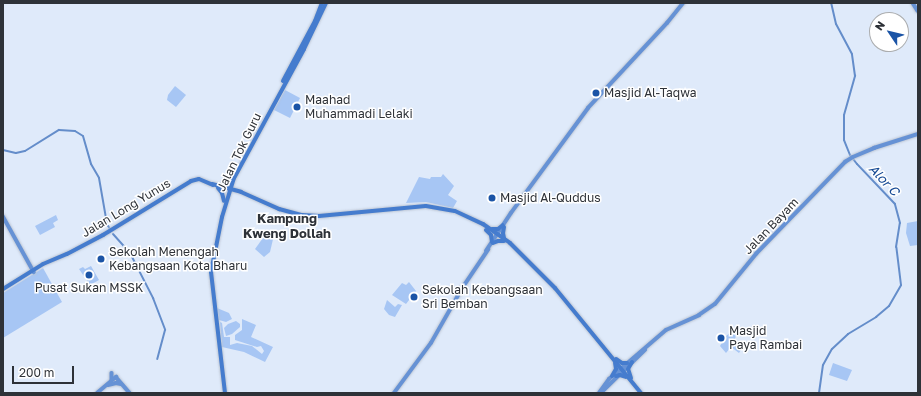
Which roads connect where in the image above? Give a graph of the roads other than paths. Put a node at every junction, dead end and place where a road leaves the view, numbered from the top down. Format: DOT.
graph roads {
  1 [pos="322,3"];
  2 [pos="326,3"];
  3 [pos="683,3"];
  4 [pos="913,3"];
  5 [pos="918,11"];
  6 [pos="302,54"];
  7 [pos="295,58"];
  8 [pos="918,134"];
  9 [pos="232,180"];
  10 [pos="219,187"];
  11 [pos="228,190"];
  12 [pos="240,193"];
  13 [pos="225,201"];
  14 [pos="3,216"];
  15 [pos="503,226"];
  16 [pos="487,229"];
  17 [pos="497,235"];
  18 [pos="505,240"];
  19 [pos="492,242"];
  20 [pos="32,271"];
  21 [pos="3,289"];
  22 [pos="648,346"];
  23 [pos="615,360"];
  24 [pos="632,362"];
  25 [pos="626,363"];
  26 [pos="622,369"];
  27 [pos="112,373"];
  28 [pos="614,376"];
  29 [pos="630,379"];
  30 [pos="109,384"];
  31 [pos="124,386"];
  32 [pos="97,393"];
  33 [pos="130,393"];
  34 [pos="224,393"];
  35 [pos="394,393"];
  36 [pos="600,393"];
  37 [pos="642,393"];
  1 -- 7 [label="main road, Jalan Tok Guru"];
  2 -- 6 [label="main road, Jalan Tok Guru"];
  3 -- 15 [label="main road"];
  4 -- 5 [label="main road"];
  6 -- 7 [label="main road"];
  6 -- 9 [label="main road, Jalan Tok Guru"];
  7 -- 9 [label="main road, Jalan Tok Guru"];
  8 -- 22 [label="main road, Jalan Bayam"];
  9 -- 10 [label="main road"];
  9 -- 11 [label="main road, Jalan Tok Guru"];
  9 -- 12 [label="main road"];
  10 -- 11 [label="main road, Jalan Long Yunus"];
  10 -- 13 [label="main road"];
  10 -- 20 [label="main road, Jalan Long Yunus"];
  11 -- 12 [label="main road, Jalan Long Yunus"];
  11 -- 13 [label="main road, Jalan Tok Guru"];
  12 -- 13 [label="main road"];
  12 -- 16 [label="main road, Jalan Long Yunus"];
  13 -- 34 [label="main road, Jalan Tok Guru"];
  14 -- 20 [label="main road"];
  15 -- 16 [label="main road"];
  15 -- 17 [label="main road"];
  15 -- 18 [label="main road"];
  16 -- 17 [label="main road, Jalan Long Yunus"];
  16 -- 19 [label="main road"];
  17 -- 18 [label="main road, Jalan Long Yunus"];
  17 -- 19 [label="main road"];
  18 -- 19 [label="main road"];
  18 -- 23 [label="main road, Jalan Long Yunus"];
  19 -- 35 [label="main road"];
  20 -- 21 [label="main road, Jalan Long Yunus"];
  22 -- 24 [label="main road, Jalan Bayam"];
  22 -- 25 [label="main road, Jalan Bayam"];
  23 -- 25 [label="main road"];
  23 -- 26 [label="main road, Jalan Long Yunus"];
  23 -- 28 [label="main road"];
  24 -- 26 [label="main road, Jalan Bayam"];
  24 -- 29 [label="main road"];
  25 -- 26 [label="main road, Jalan Bayam"];
  26 -- 28 [label="main road, Jalan Bayam"];
  26 -- 29 [label="main road, Jalan Long Yunus"];
  27 -- 30 [label="main road"];
  28 -- 29 [label="main road"];
  28 -- 36 [label="main road, Jalan Bayam"];
  29 -- 37 [label="main road, Jalan Long Yunus"];
  30 -- 31 [label="main road"];
  30 -- 31 [label="main road"];
  30 -- 32 [label="main road"];
  31 -- 33 [label="main road"];
}
